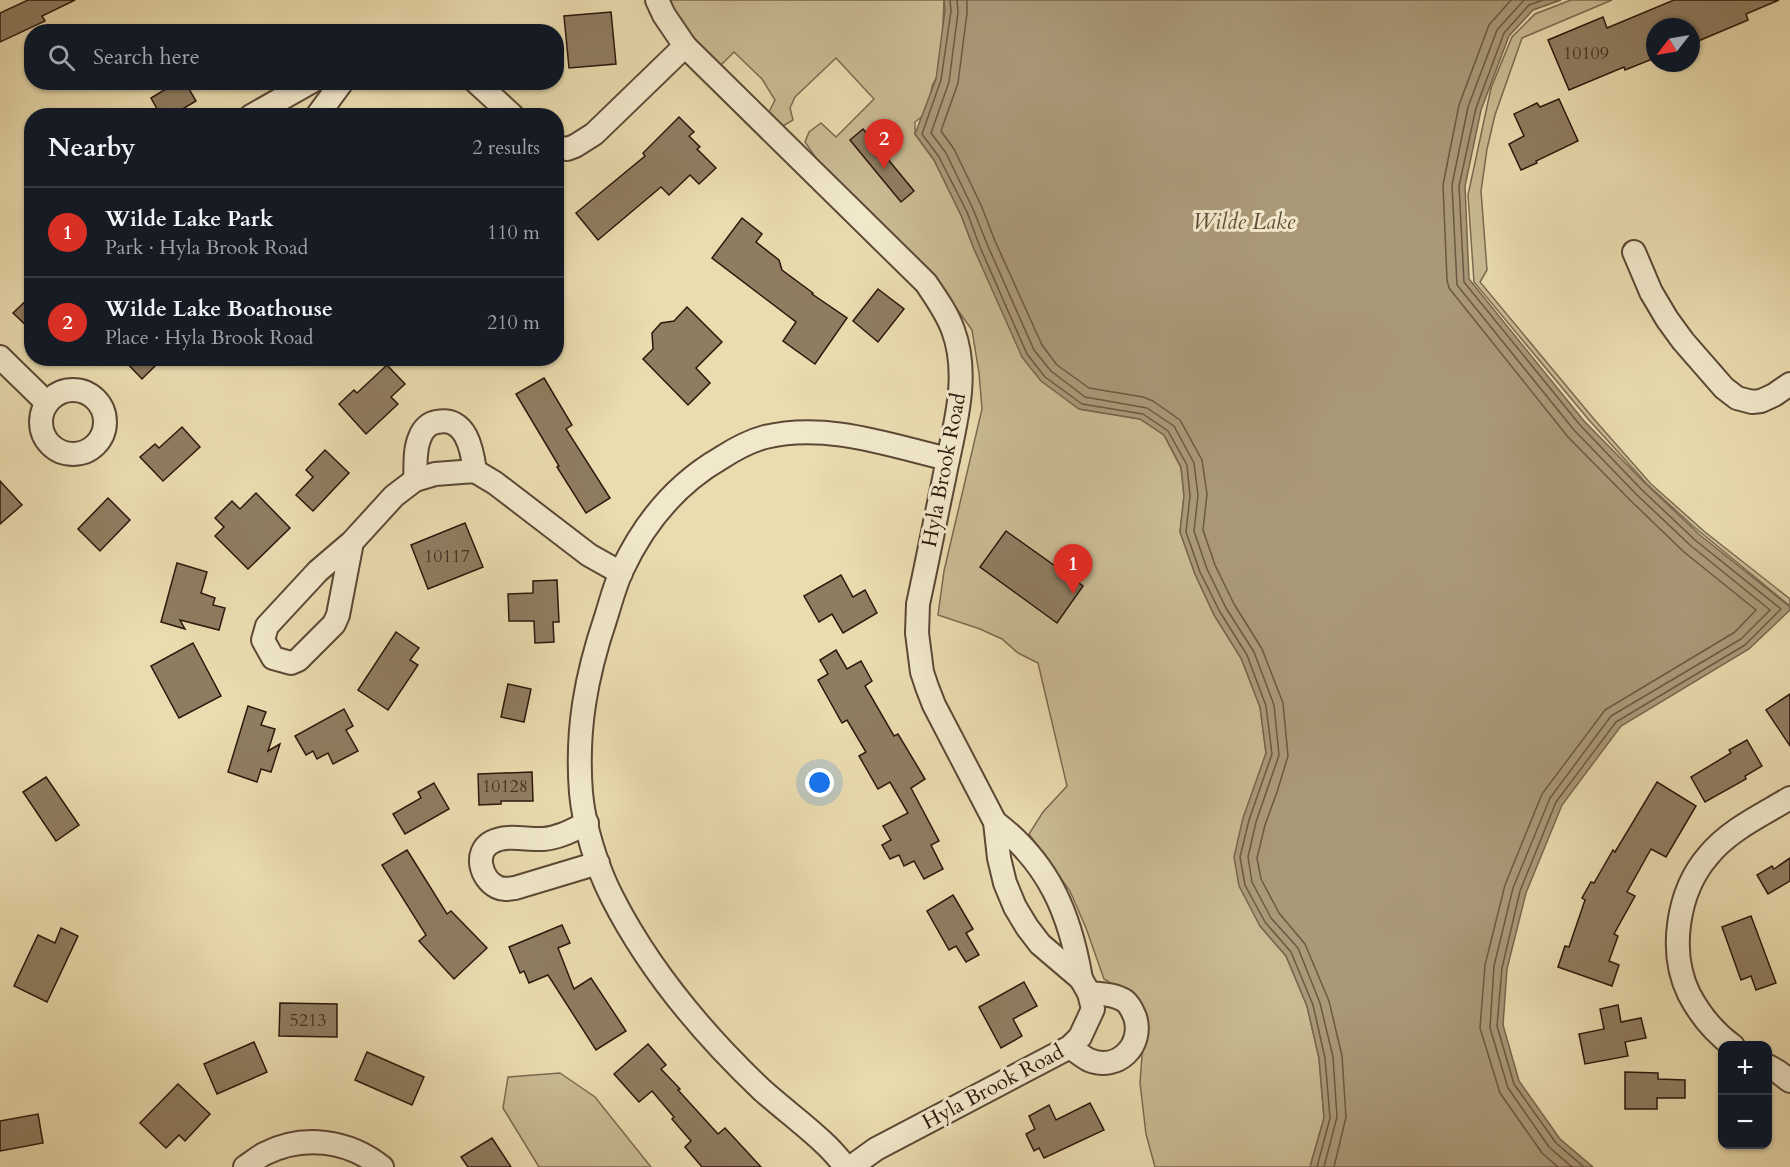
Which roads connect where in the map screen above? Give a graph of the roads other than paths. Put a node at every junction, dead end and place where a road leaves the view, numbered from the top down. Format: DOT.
graph roads {
  1 [pos="657,0"];
  2 [pos="685,46"];
  3 [pos="297,90"];
  4 [pos="336,90"];
  5 [pos="485,90"];
  6 [pos="264,108"];
  7 [pos="323,108"];
  8 [pos="504,108"];
  9 [pos="564,148"];
  10 [pos="1634,252"];
  11 [pos="0,357"];
  12 [pos="1790,384"];
  13 [pos="47,403"];
  14 [pos="948,459"];
  15 [pos="475,471"];
  16 [pos="415,480"];
  17 [pos="352,542"];
  18 [pos="621,573"];
  19 [pos="1790,798"];
  20 [pos="995,822"];
  21 [pos="587,823"];
  22 [pos="598,863"];
  23 [pos="1085,986"];
  24 [pos="1728,1041"];
  25 [pos="1070,1047"];
  26 [pos="1772,1068"];
  27 [pos="1790,1081"];
  28 [pos="245,1167"];
  29 [pos="382,1167"];
  30 [pos="846,1167"];
  31 [pos="851,1167"];
  1 -- 2 [label="street, Hyla Brook Road"];
  2 -- 9 [label="street"];
  2 -- 14 [label="street, Hyla Brook Road"];
  3 -- 6 [label="street"];
  4 -- 7 [label="street"];
  5 -- 8 [label="street"];
  10 -- 12 [label="street"];
  11 -- 13 [label="street"];
  14 -- 18 [label="street"];
  14 -- 20 [label="street, Hyla Brook Road"];
  15 -- 16 [label="street"];
  15 -- 16 [label="street"];
  15 -- 18 [label="street"];
  16 -- 17 [label="street"];
  17 -- 17 [label="street"];
  18 -- 21 [label="street"];
  19 -- 24 [label="street"];
  20 -- 23 [label="street, Hyla Brook Road"];
  20 -- 23 [label="street, Hyla Brook Road"];
  21 -- 22 [label="street"];
  21 -- 22 [label="street"];
  22 -- 30 [label="street"];
  23 -- 25 [label="street, Hyla Brook Road"];
  23 -- 25 [label="street"];
  25 -- 31 [label="street, Hyla Brook Road"];
  26 -- 27 [label="street"];
  28 -- 29 [label="street"];
}
